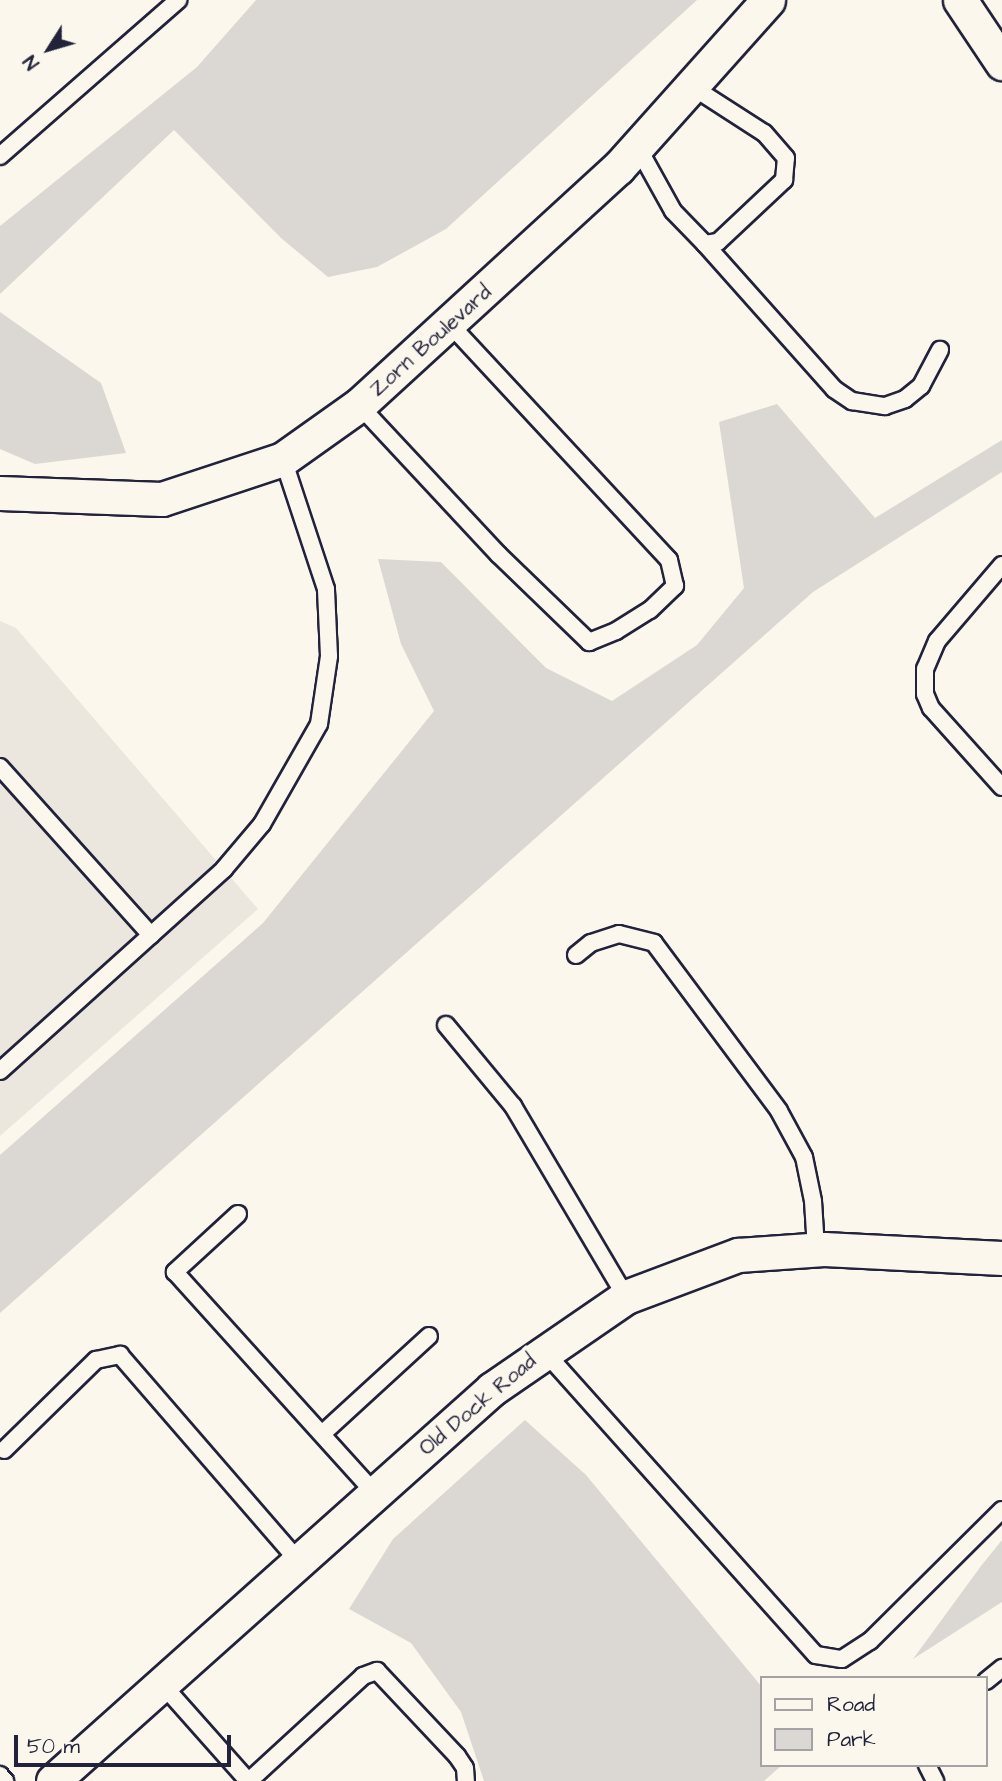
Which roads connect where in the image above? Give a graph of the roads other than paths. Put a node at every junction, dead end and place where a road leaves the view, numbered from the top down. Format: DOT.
graph roads {
  1 [pos="178,0"];
  2 [pos="768,0"];
  3 [pos="960,0"];
  4 [pos="1002,63"];
  5 [pos="691,86"];
  6 [pos="637,146"];
  7 [pos="0,156"];
  8 [pos="705,244"];
  9 [pos="450,324"];
  10 [pos="940,350"];
  11 [pos="359,405"];
  12 [pos="284,459"];
  13 [pos="0,493"];
  14 [pos="1002,565"];
  15 [pos="0,767"];
  16 [pos="1002,787"];
  17 [pos="151,935"];
  18 [pos="576,955"];
  19 [pos="446,1025"];
  20 [pos="0,1070"];
  21 [pos="238,1214"];
  22 [pos="816,1249"];
  23 [pos="1002,1258"];
  24 [pos="626,1297"];
  25 [pos="429,1336"];
  26 [pos="543,1350"];
  27 [pos="322,1434"];
  28 [pos="4,1450"];
  29 [pos="375,1493"];
  30 [pos="1002,1510"];
  31 [pos="299,1562"];
  32 [pos="1002,1668"];
  33 [pos="988,1679"];
  34 [pos="162,1684"];
  35 [pos="0,1775"];
  36 [pos="5,1781"];
  37 [pos="53,1781"];
  38 [pos="248,1781"];
  39 [pos="466,1781"];
  1 -- 7 [label="lane"];
  2 -- 5 [label="street, Zorn Boulevard"];
  3 -- 4 [label="street"];
  5 -- 6 [label="street, Zorn Boulevard"];
  5 -- 8 [label="lane"];
  6 -- 8 [label="lane"];
  6 -- 9 [label="street, Zorn Boulevard"];
  8 -- 10 [label="lane"];
  9 -- 11 [label="street, Zorn Boulevard"];
  9 -- 11 [label="lane"];
  11 -- 12 [label="street, Zorn Boulevard"];
  12 -- 13 [label="street, Zorn Boulevard"];
  12 -- 17 [label="lane"];
  14 -- 16 [label="lane"];
  15 -- 17 [label="lane"];
  17 -- 20 [label="lane"];
  18 -- 22 [label="lane"];
  19 -- 24 [label="lane"];
  21 -- 27 [label="lane"];
  22 -- 23 [label="street, Old Dock Road"];
  22 -- 24 [label="street, Old Dock Road"];
  24 -- 26 [label="street, Old Dock Road"];
  25 -- 27 [label="lane"];
  26 -- 29 [label="street, Old Dock Road"];
  26 -- 30 [label="lane"];
  27 -- 29 [label="lane"];
  28 -- 31 [label="lane"];
  29 -- 31 [label="street, Old Dock Road"];
  31 -- 34 [label="street, Old Dock Road"];
  32 -- 33 [label="lane"];
  34 -- 37 [label="street, Old Dock Road"];
  34 -- 38 [label="lane"];
  35 -- 36 [label="lane"];
  38 -- 39 [label="lane"];
}
